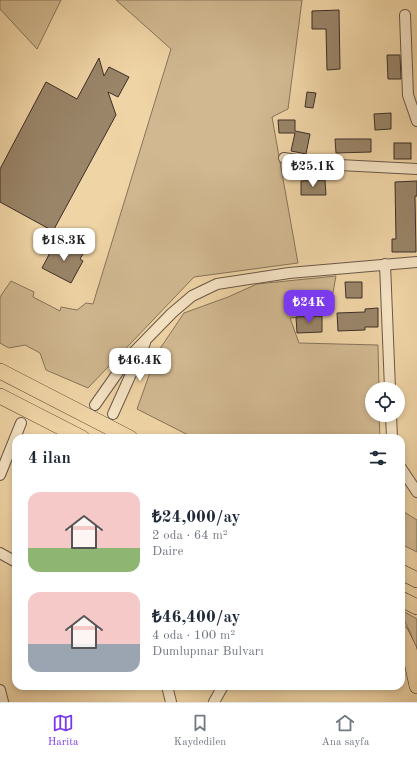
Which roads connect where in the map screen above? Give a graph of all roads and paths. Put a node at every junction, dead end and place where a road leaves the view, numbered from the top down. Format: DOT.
graph roads {
  1 [pos="405,15"];
  2 [pos="417,121"];
  3 [pos="284,158"];
  4 [pos="417,169"];
  5 [pos="417,262"];
  6 [pos="385,264"];
  7 [pos="146,341"];
  8 [pos="0,371"];
  9 [pos="390,382"];
  10 [pos="0,396"];
  11 [pos="95,405"];
  12 [pos="113,414"];
  13 [pos="391,422"];
  14 [pos="20,423"];
  15 [pos="16,434"];
  16 [pos="74,434"];
  17 [pos="122,434"];
  18 [pos="392,434"];
  19 [pos="12,444"];
  20 [pos="405,474"];
  21 [pos="0,475"];
  22 [pos="417,492"];
  23 [pos="0,554"];
  24 [pos="12,560"];
  25 [pos="405,566"];
  26 [pos="417,568"];
  27 [pos="405,574"];
  28 [pos="417,580"];
  29 [pos="405,601"];
  30 [pos="417,607"];
  31 [pos="405,641"];
  32 [pos="417,686"];
  33 [pos="0,690"];
  34 [pos="168,690"];
  35 [pos="221,690"];
  36 [pos="3,702"];
  37 [pos="171,702"];
  38 [pos="214,702"];
  1 -- 2 [label="street"];
  3 -- 4 [label="street"];
  5 -- 6 [label="street"];
  6 -- 7 [label="street"];
  6 -- 9 [label="street"];
  7 -- 11 [label="street"];
  7 -- 12 [label="street"];
  8 -- 17 [label="highway"];
  10 -- 16 [label="highway"];
  13 -- 18 [label="street"];
  14 -- 15 [label="street"];
  19 -- 21 [label="street"];
  20 -- 22 [label="street"];
  23 -- 24 [label="street"];
  25 -- 26 [label="highway"];
  27 -- 28 [label="highway"];
  29 -- 30 [label="highway"];
  31 -- 32 [label="highway"];
  33 -- 36 [label="street"];
  34 -- 37 [label="street"];
  35 -- 38 [label="street"];
}
